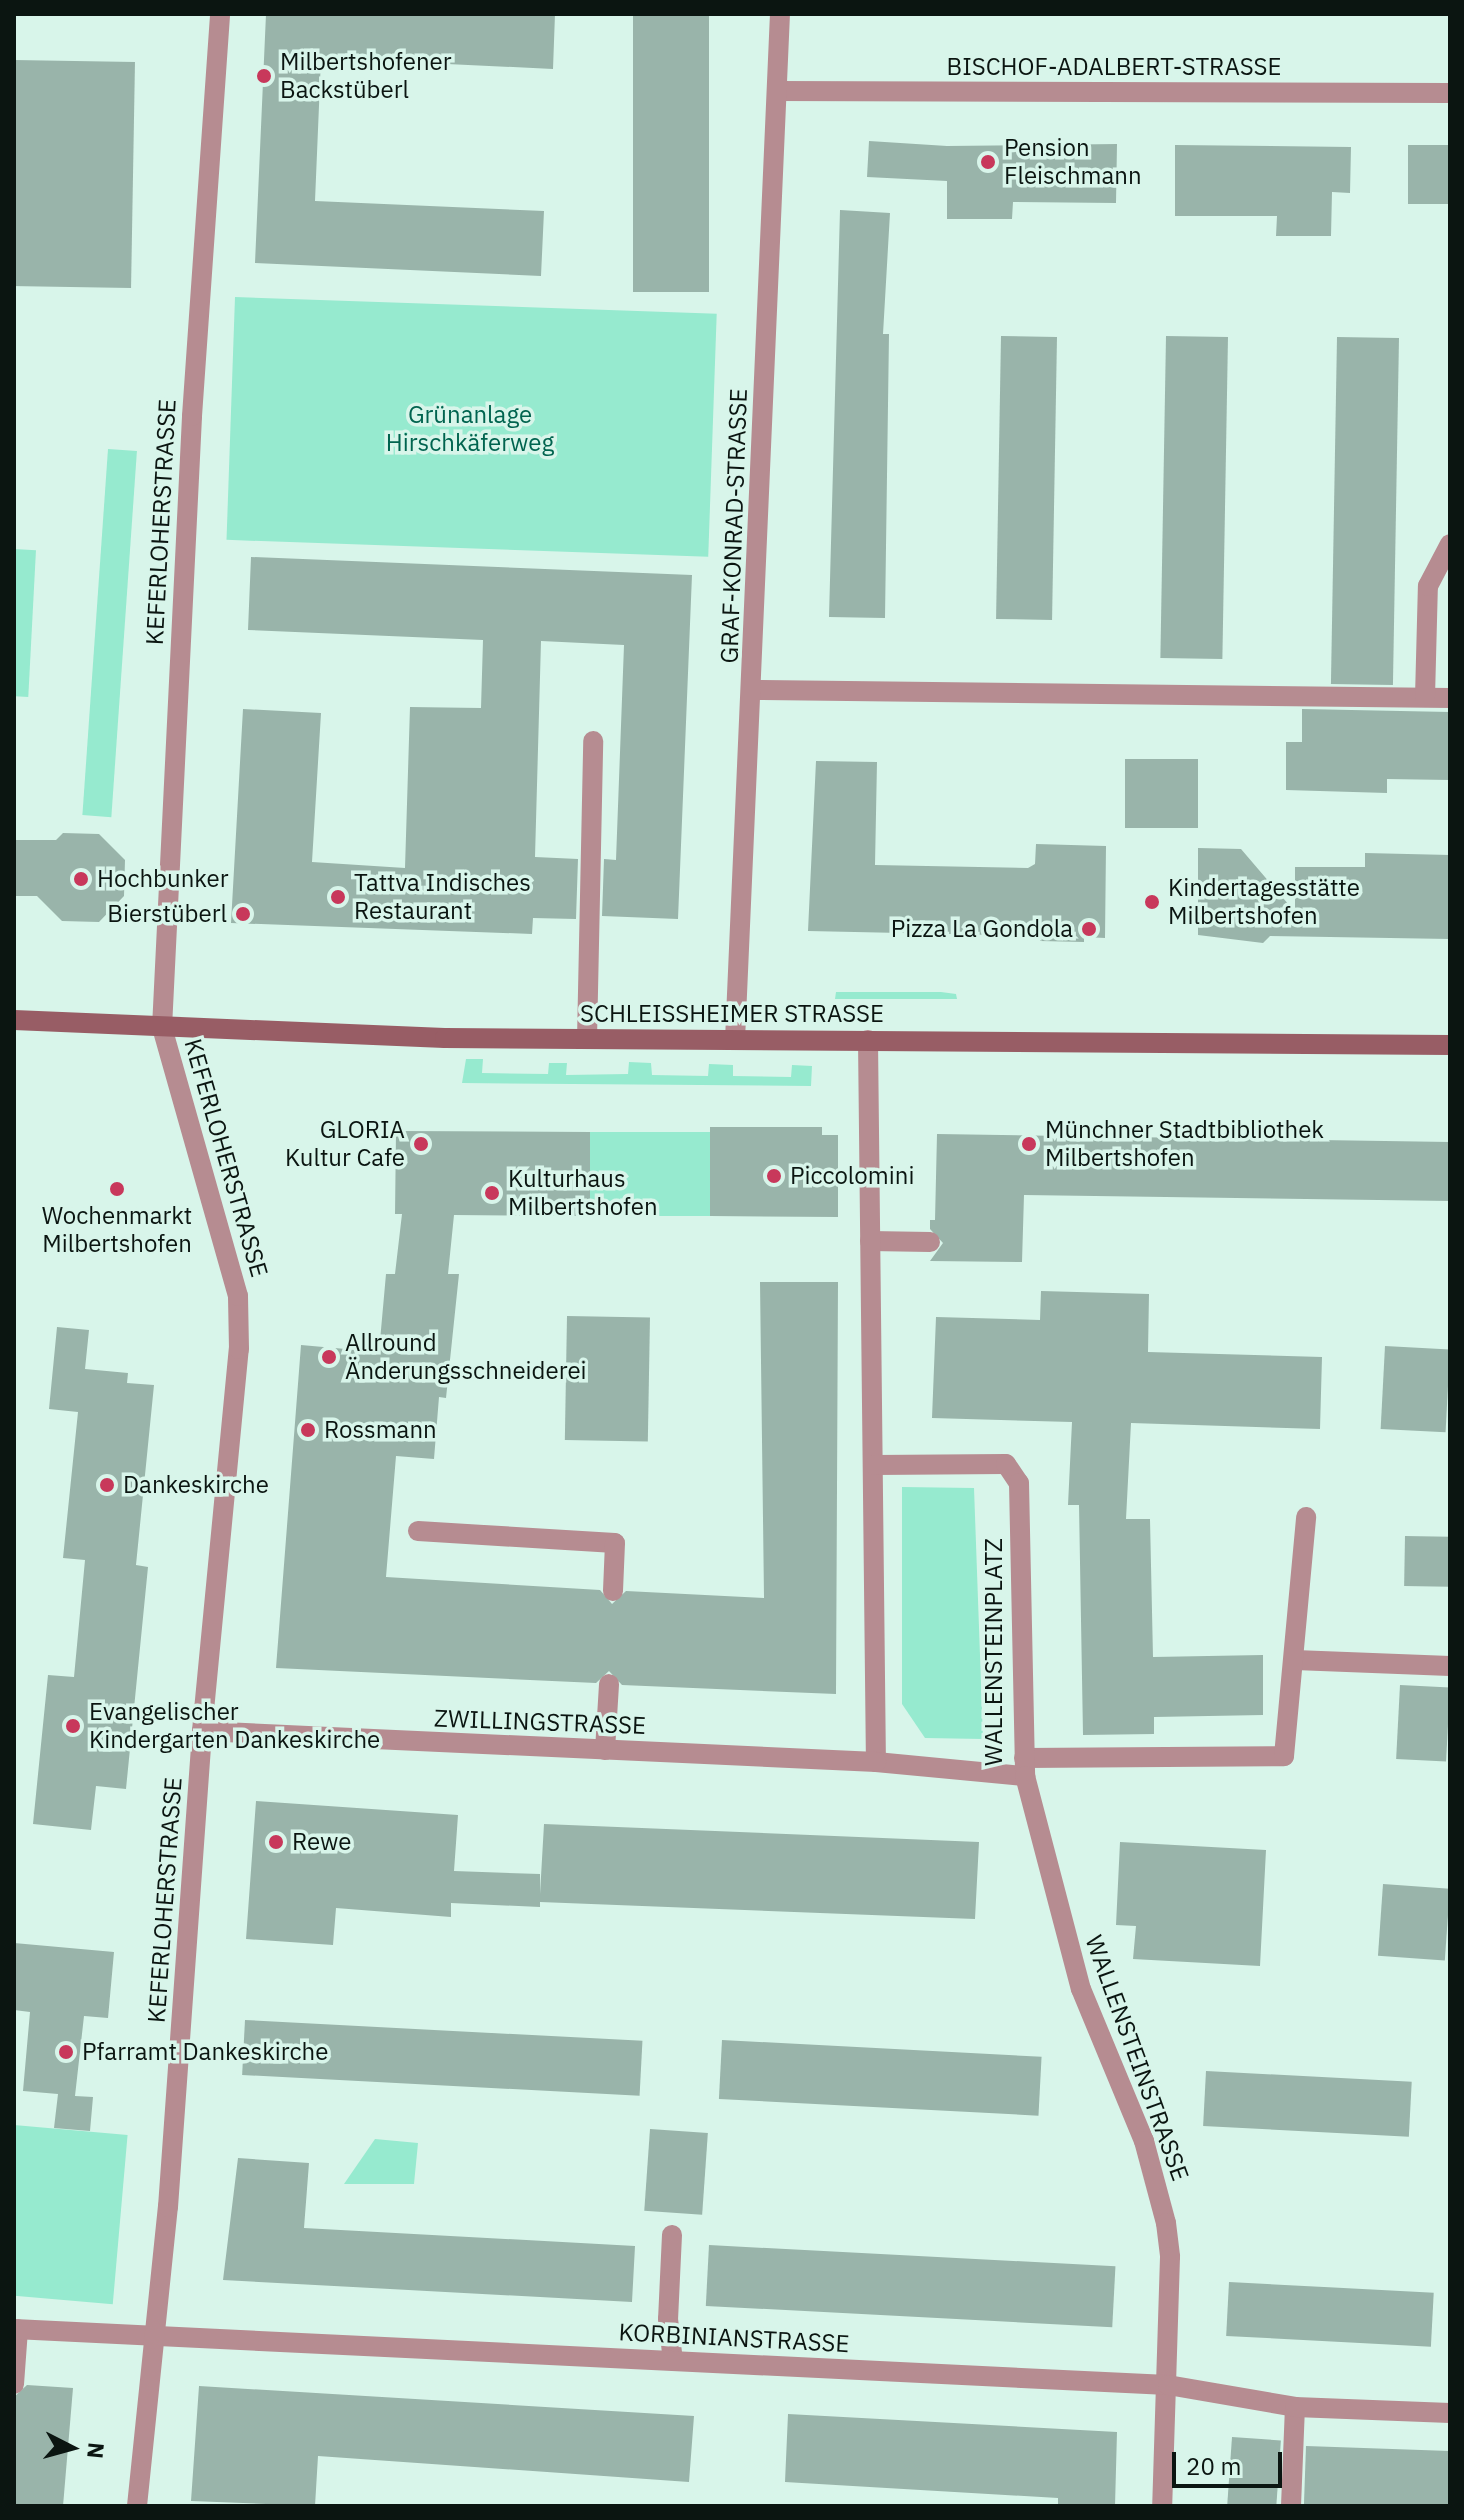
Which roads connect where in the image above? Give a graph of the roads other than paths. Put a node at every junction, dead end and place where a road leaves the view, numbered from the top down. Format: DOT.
graph roads {
  1 [pos="220,14"];
  2 [pos="780,14"];
  3 [pos="777,91"];
  4 [pos="1450,93"];
  5 [pos="1450,544"];
  6 [pos="754,690"];
  7 [pos="1425,697"];
  8 [pos="1450,698"];
  9 [pos="593,741"];
  10 [pos="14,1020"];
  11 [pos="162,1028"];
  12 [pos="587,1039"];
  13 [pos="735,1040"];
  14 [pos="868,1040"];
  15 [pos="1450,1045"];
  16 [pos="870,1241"];
  17 [pos="930,1242"];
  18 [pos="875,1465"];
  19 [pos="1306,1517"];
  20 [pos="418,1531"];
  21 [pos="613,1591"];
  22 [pos="1295,1660"];
  23 [pos="1450,1666"];
  24 [pos="609,1684"];
  25 [pos="202,1731"];
  26 [pos="605,1750"];
  27 [pos="876,1762"];
  28 [pos="1025,1767"];
  29 [pos="672,2235"];
  30 [pos="16,2329"];
  31 [pos="154,2334"];
  32 [pos="673,2361"];
  33 [pos="14,2384"];
  34 [pos="1168,2385"];
  35 [pos="1295,2407"];
  36 [pos="1450,2413"];
  37 [pos="137,2506"];
  38 [pos="1162,2506"];
  39 [pos="1291,2506"];
  1 -- 11 [label="street, KEFERLOHERSTRASSE"];
  2 -- 3 [label="street, GRAF-KONRAD-STRASSE"];
  3 -- 4 [label="street, BISCHOF-ADALBERT-STRASSE"];
  3 -- 6 [label="street, GRAF-KONRAD-STRASSE"];
  5 -- 7 [label="street"];
  6 -- 7 [label="street"];
  6 -- 13 [label="street, GRAF-KONRAD-STRASSE"];
  7 -- 8 [label="street"];
  9 -- 12 [label="street"];
  10 -- 11 [label="main road, SCHLEISSHEIMER STRASSE"];
  11 -- 12 [label="main road, SCHLEISSHEIMER STRASSE"];
  11 -- 25 [label="street, KEFERLOHERSTRASSE"];
  12 -- 13 [label="main road, SCHLEISSHEIMER STRASSE"];
  13 -- 14 [label="main road, SCHLEISSHEIMER STRASSE"];
  14 -- 15 [label="main road, SCHLEISSHEIMER STRASSE"];
  14 -- 16 [label="street"];
  16 -- 17 [label="street"];
  16 -- 18 [label="street"];
  18 -- 27 [label="street"];
  18 -- 28 [label="street, WALLENSTEINPLATZ"];
  19 -- 22 [label="street"];
  20 -- 21 [label="street"];
  22 -- 23 [label="street"];
  22 -- 28 [label="street"];
  24 -- 26 [label="street"];
  25 -- 26 [label="street, ZWILLINGSTRASSE"];
  25 -- 31 [label="street, KEFERLOHERSTRASSE"];
  26 -- 27 [label="street, ZWILLINGSTRASSE"];
  27 -- 28 [label="street, WALLENSTEINPLATZ"];
  28 -- 34 [label="street, WALLENSTEINSTRASSE"];
  29 -- 32 [label="street"];
  30 -- 31 [label="street, KORBINIANSTRASSE"];
  30 -- 33 [label="street"];
  31 -- 32 [label="street, KORBINIANSTRASSE"];
  31 -- 37 [label="street, KEFERLOHERSTRASSE"];
  32 -- 34 [label="street, KORBINIANSTRASSE"];
  34 -- 35 [label="street, KORBINIANSTRASSE"];
  34 -- 38 [label="street, WALLENSTEINSTRASSE"];
  35 -- 36 [label="street, KORBINIANSTRASSE"];
  35 -- 39 [label="street"];
}
